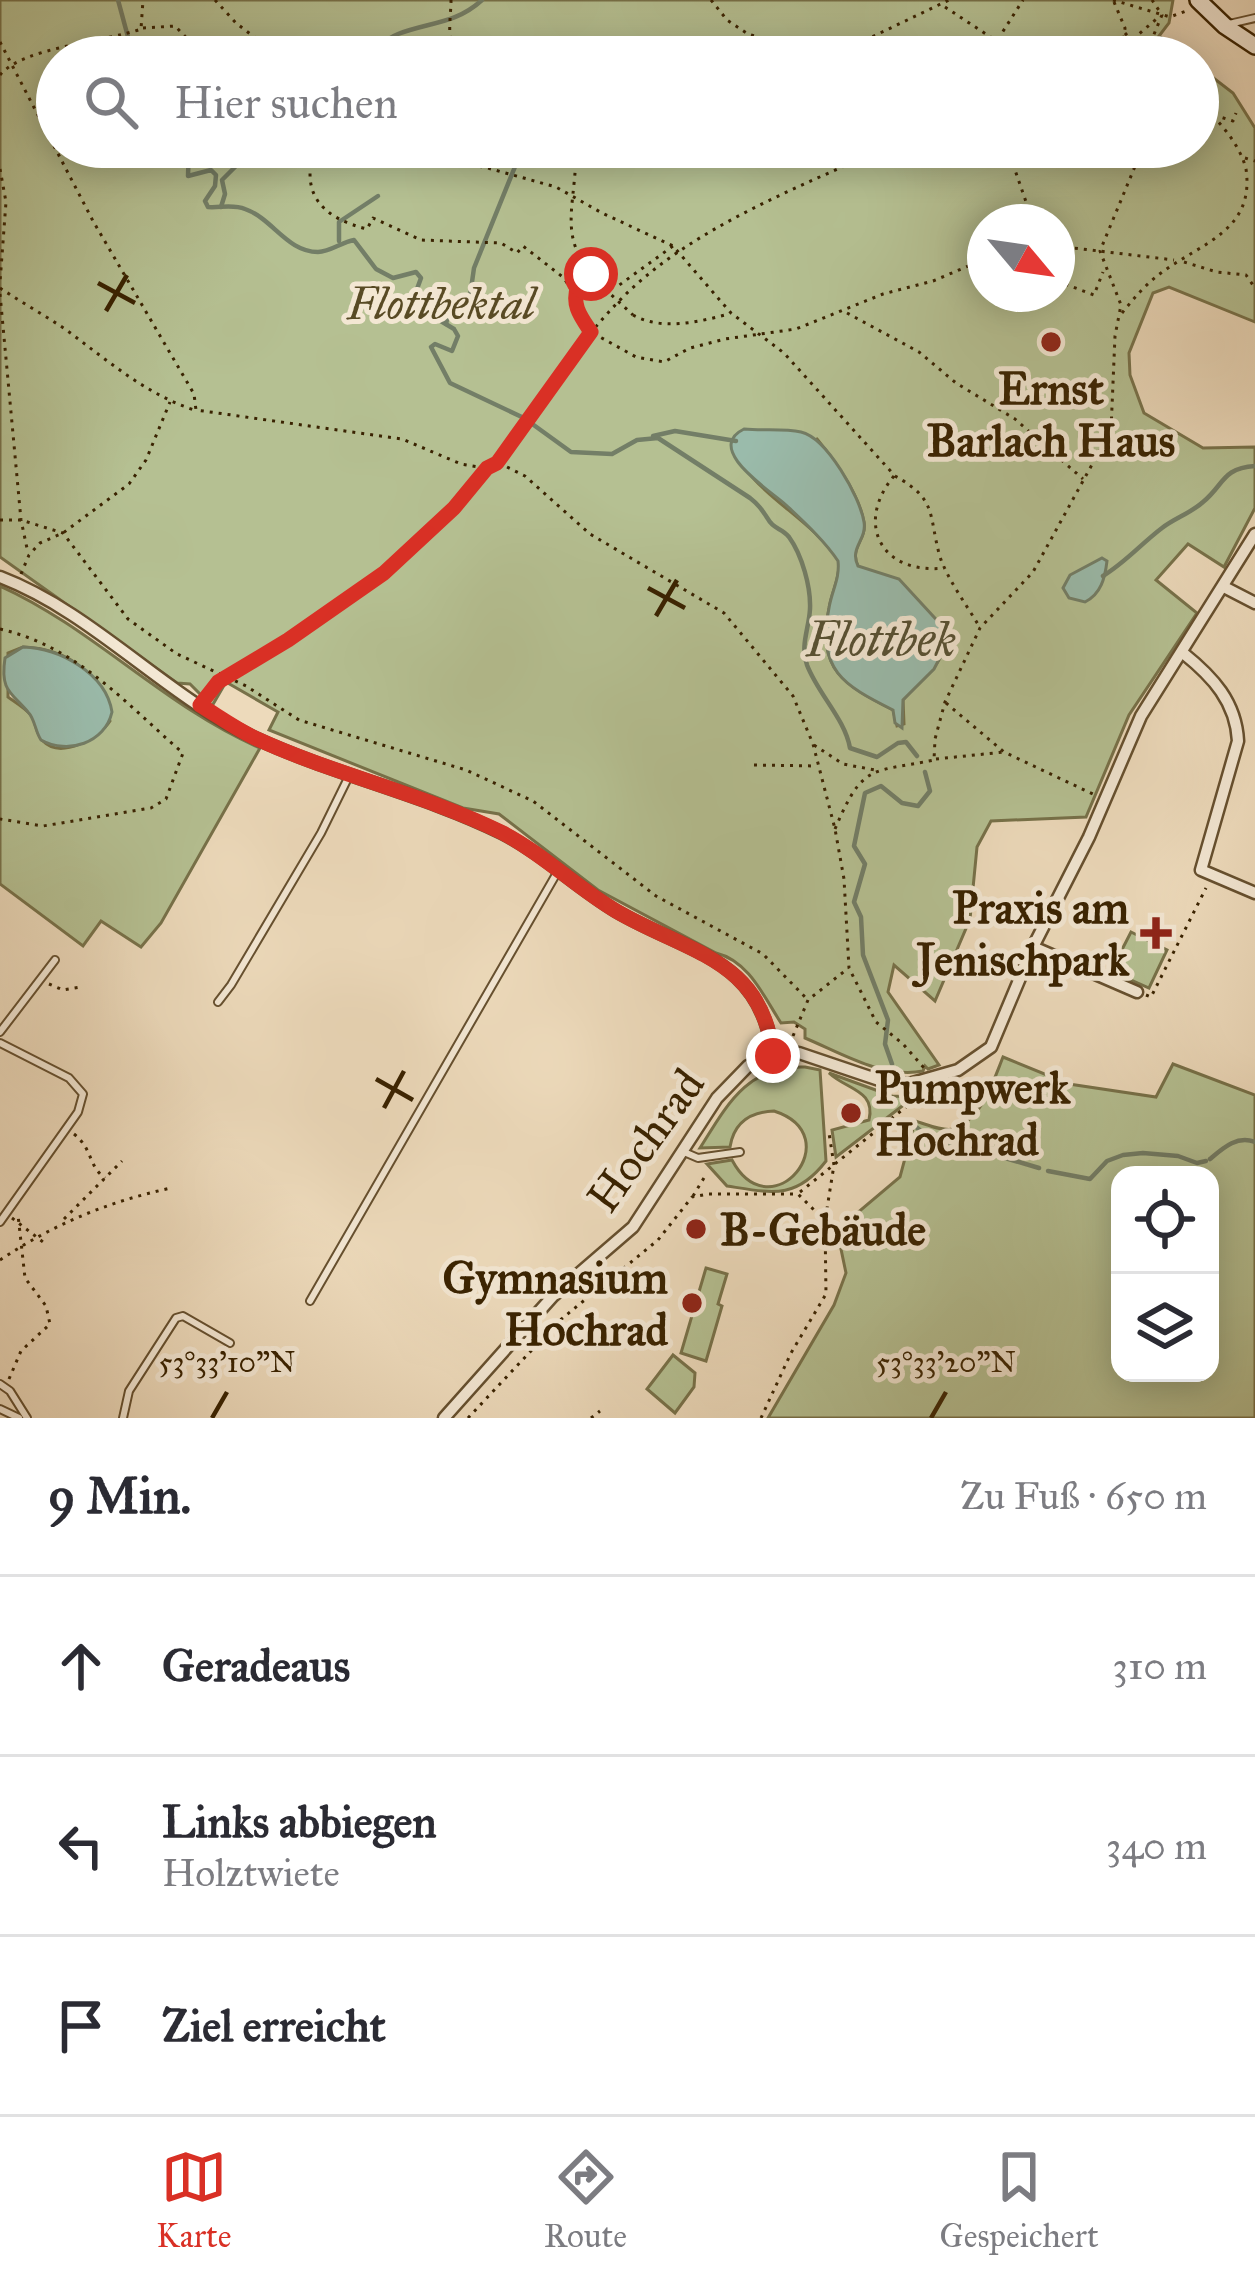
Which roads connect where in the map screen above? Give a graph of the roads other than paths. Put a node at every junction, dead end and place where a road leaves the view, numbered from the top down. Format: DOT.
graph roads {
  1 [pos="1198,0"];
  2 [pos="1255,18"];
  3 [pos="1225,26"];
  4 [pos="1255,46"];
  5 [pos="1255,534"];
  6 [pos="0,577"];
  7 [pos="1224,587"];
  8 [pos="1255,603"];
  9 [pos="1183,653"];
  10 [pos="350,773"];
  11 [pos="558,872"];
  12 [pos="1255,893"];
  13 [pos="1033,947"];
  14 [pos="55,960"];
  15 [pos="1137,992"];
  16 [pos="218,1002"];
  17 [pos="0,1032"];
  18 [pos="0,1043"];
  19 [pos="773,1056"];
  20 [pos="684,1152"];
  21 [pos="740,1152"];
  22 [pos="0,1222"];
  23 [pos="310,1301"];
  24 [pos="230,1343"];
  25 [pos="3,1385"];
  26 [pos="0,1409"];
  27 [pos="23,1418"];
  28 [pos="124,1418"];
  29 [pos="444,1418"];
  1 -- 3 [label="street"];
  2 -- 3 [label="lane"];
  3 -- 4 [label="street"];
  5 -- 7 [label="street"];
  6 -- 10 [label="street"];
  7 -- 8 [label="street"];
  7 -- 9 [label="street"];
  9 -- 12 [label="street"];
  9 -- 13 [label="street"];
  10 -- 11 [label="street"];
  10 -- 16 [label="lane"];
  11 -- 19 [label="street"];
  11 -- 23 [label="lane"];
  13 -- 15 [label="street"];
  13 -- 19 [label="street"];
  14 -- 17 [label="lane"];
  18 -- 22 [label="lane"];
  19 -- 20 [label="street, Hochrad"];
  20 -- 21 [label="lane"];
  20 -- 29 [label="street, Hochrad"];
  24 -- 28 [label="lane"];
  25 -- 27 [label="lane"];
  26 -- 27 [label="lane"];
}
